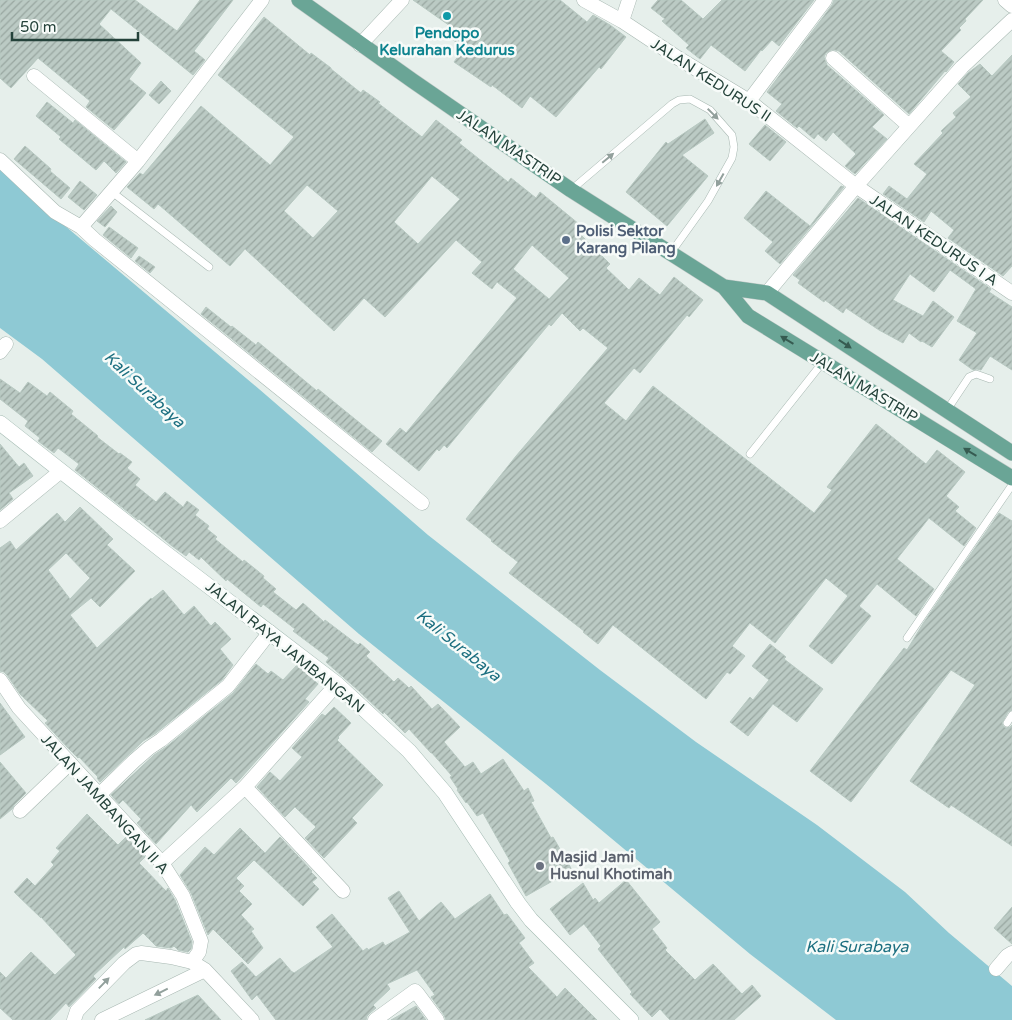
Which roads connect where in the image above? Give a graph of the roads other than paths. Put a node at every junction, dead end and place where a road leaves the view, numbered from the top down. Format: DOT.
graph roads {
  1 [pos="262,0"];
  2 [pos="299,0"];
  3 [pos="402,0"];
  4 [pos="584,0"];
  5 [pos="629,0"];
  6 [pos="824,0"];
  7 [pos="1005,0"];
  8 [pos="1012,6"];
  9 [pos="1012,20"];
  10 [pos="622,22"];
  11 [pos="360,44"];
  12 [pos="833,58"];
  13 [pos="34,76"];
  14 [pos="749,101"];
  15 [pos="909,126"];
  16 [pos="0,160"];
  17 [pos="138,161"];
  18 [pos="856,186"];
  19 [pos="571,190"];
  20 [pos="112,192"];
  21 [pos="82,227"];
  22 [pos="670,254"];
  23 [pos="209,267"];
  24 [pos="724,287"];
  25 [pos="1012,293"];
  26 [pos="767,294"];
  27 [pos="823,362"];
  28 [pos="990,379"];
  29 [pos="947,410"];
  30 [pos="0,423"];
  31 [pos="1012,453"];
  32 [pos="750,454"];
  33 [pos="61,471"];
  34 [pos="1012,478"];
  35 [pos="1012,485"];
  36 [pos="422,503"];
  37 [pos="0,521"];
  38 [pos="270,632"];
  39 [pos="907,638"];
  40 [pos="0,680"];
  41 [pos="337,684"];
  42 [pos="1012,715"];
  43 [pos="1007,723"];
  44 [pos="70,763"];
  45 [pos="245,787"];
  46 [pos="99,795"];
  47 [pos="20,811"];
  48 [pos="162,862"];
  49 [pos="343,891"];
  50 [pos="1012,953"];
  51 [pos="192,962"];
  52 [pos="996,969"];
  53 [pos="205,970"];
  54 [pos="74,1020"];
  55 [pos="102,1020"];
  56 [pos="252,1020"];
  57 [pos="375,1020"];
  58 [pos="437,1020"];
  59 [pos="631,1020"];
  1 -- 17 [label="street"];
  2 -- 11 [label="main road, JALAN MASTRIP"];
  3 -- 11 [label="street"];
  4 -- 10 [label="street, JALAN KEDURUS II"];
  5 -- 10 [label="street"];
  6 -- 14 [label="street"];
  7 -- 8 [label="street"];
  9 -- 15 [label="street"];
  10 -- 14 [label="street, JALAN KEDURUS II"];
  11 -- 19 [label="main road, JALAN MASTRIP"];
  12 -- 15 [label="street"];
  13 -- 17 [label="street"];
  14 -- 18 [label="street, JALAN KEDURUS II"];
  15 -- 18 [label="street"];
  16 -- 21 [label="street"];
  17 -- 20 [label="street"];
  18 -- 25 [label="street, JALAN KEDURUS I A"];
  18 -- 26 [label="street"];
  19 -- 22 [label="main road, JALAN MASTRIP"];
  19 -- 22 [label="lane, one-way"];
  20 -- 21 [label="street"];
  20 -- 23 [label="lane"];
  21 -- 36 [label="street"];
  22 -- 24 [label="main road, JALAN MASTRIP"];
  24 -- 26 [label="main road, JALAN MASTRIP"];
  27 -- 24 [label="main road, JALAN MASTRIP, one-way"];
  26 -- 29 [label="main road, JALAN MASTRIP, one-way"];
  27 -- 32 [label="lane"];
  34 -- 27 [label="main road, JALAN MASTRIP, one-way"];
  28 -- 29 [label="lane"];
  29 -- 31 [label="main road, JALAN MASTRIP"];
  30 -- 33 [label="main road, JALAN RAYA JAMBANGAN"];
  33 -- 37 [label="street"];
  33 -- 38 [label="main road, JALAN RAYA JAMBANGAN"];
  35 -- 39 [label="lane"];
  38 -- 41 [label="main road, JALAN RAYA JAMBANGAN"];
  38 -- 46 [label="street"];
  40 -- 44 [label="street, JALAN JAMBANGAN II A"];
  41 -- 45 [label="street"];
  41 -- 59 [label="main road, JALAN RAYA JAMBANGAN"];
  42 -- 43 [label="lane"];
  44 -- 46 [label="street, JALAN JAMBANGAN II A"];
  44 -- 47 [label="street"];
  45 -- 48 [label="street"];
  45 -- 49 [label="street"];
  46 -- 48 [label="street, JALAN JAMBANGAN II A"];
  48 -- 51 [label="street, JALAN JAMBANGAN II A"];
  50 -- 52 [label="street"];
  51 -- 53 [label="street"];
  54 -- 51 [label="street, one-way"];
  53 -- 55 [label="street, one-way"];
  53 -- 56 [label="street"];
  57 -- 58 [label="street"];
}
